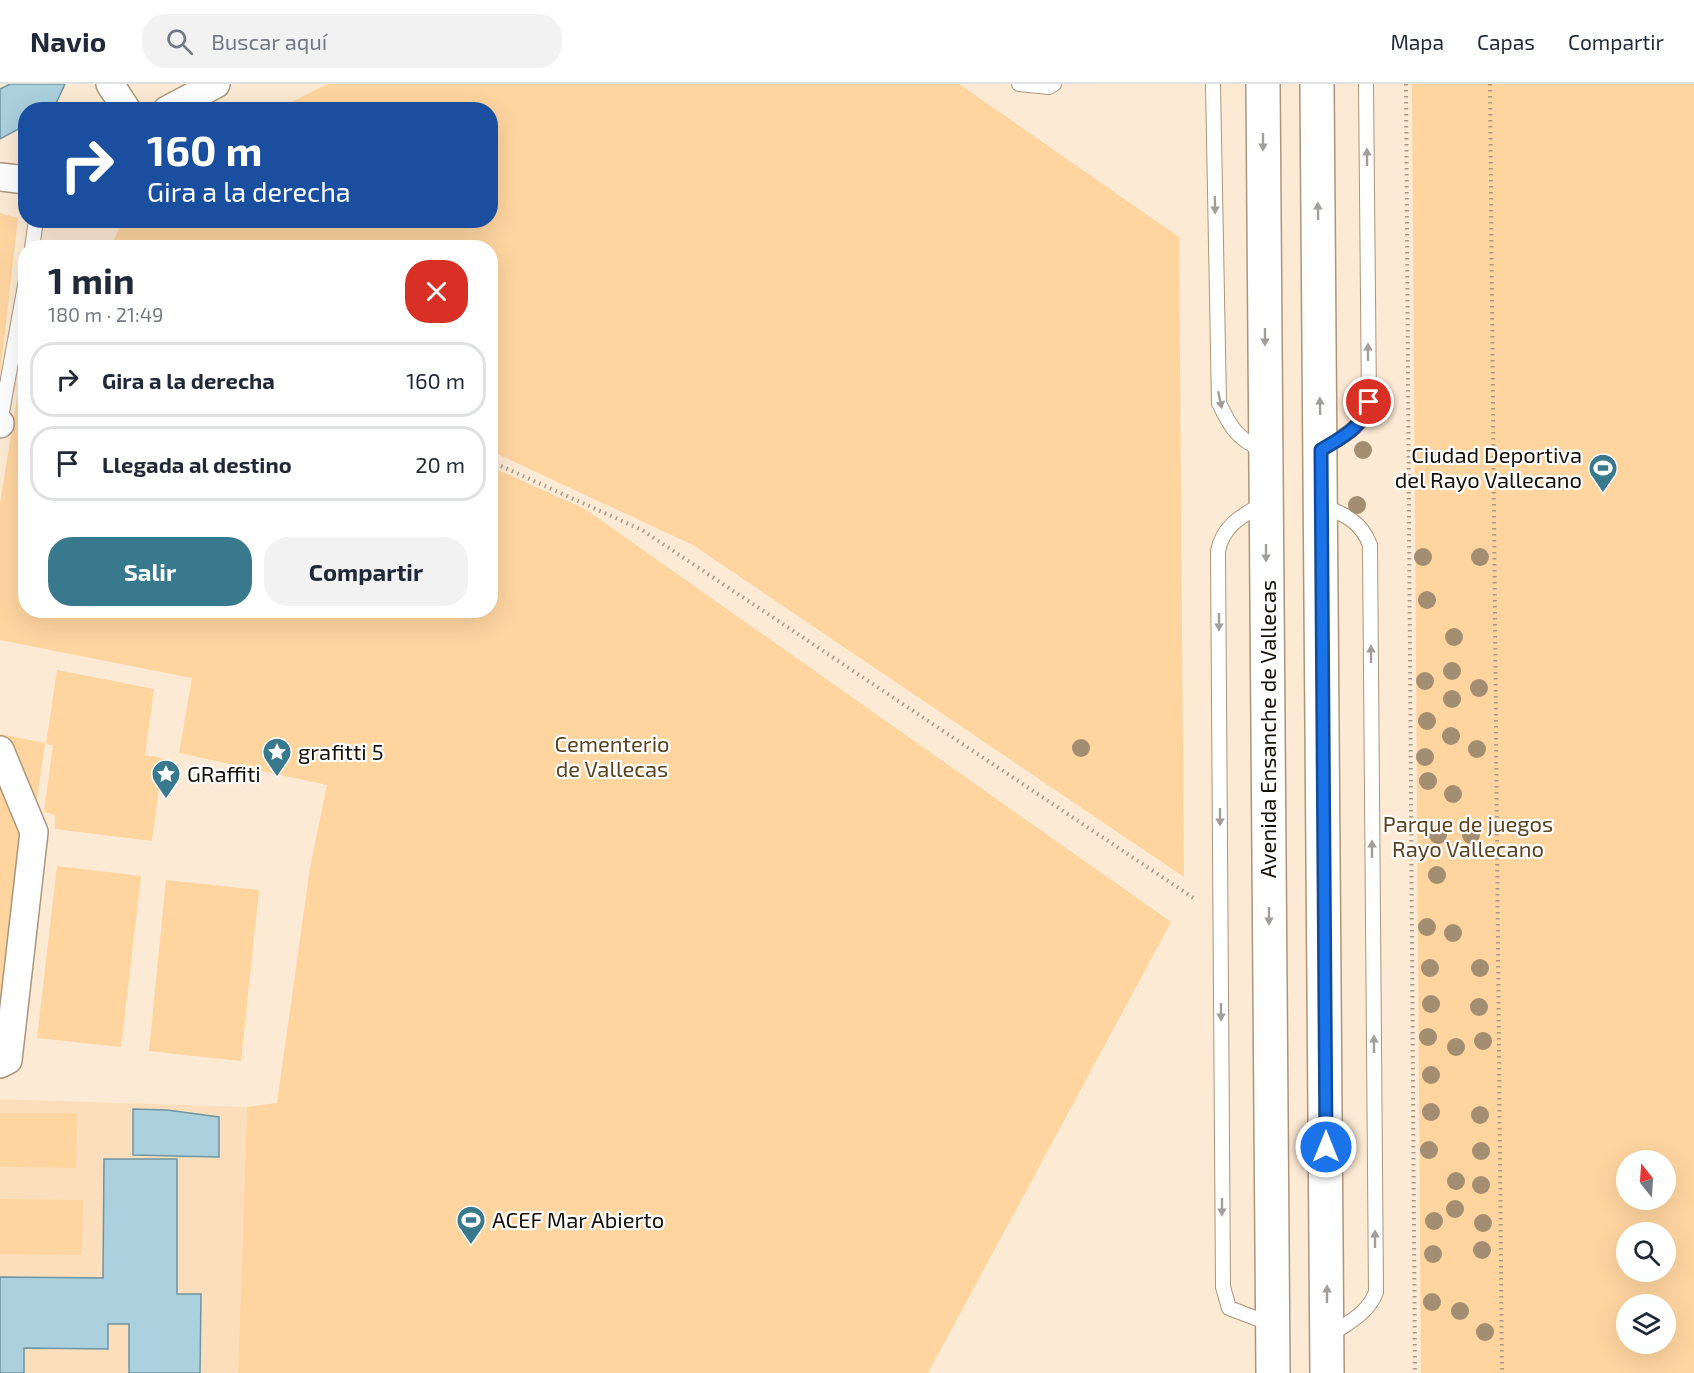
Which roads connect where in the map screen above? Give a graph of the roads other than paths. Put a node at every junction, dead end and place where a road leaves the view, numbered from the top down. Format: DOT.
graph roads {
  1 [pos="110,84"];
  2 [pos="216,84"];
  3 [pos="1019,84"];
  4 [pos="1054,84"];
  5 [pos="1213,84"];
  6 [pos="1263,84"];
  7 [pos="1317,84"];
  8 [pos="1366,84"];
  9 [pos="122,102"];
  10 [pos="182,102"];
  11 [pos="0,177"];
  12 [pos="18,179"];
  13 [pos="18,324"];
  14 [pos="0,424"];
  15 [pos="1321,450"];
  16 [pos="1266,452"];
  17 [pos="1266,502"];
  18 [pos="1321,505"];
  19 [pos="0,750"];
  20 [pos="0,1064"];
  21 [pos="1272,1325"];
  22 [pos="1327,1337"];
  23 [pos="1273,1373"];
  24 [pos="1327,1373"];
  1 -- 9 [label="street"];
  2 -- 10 [label="street"];
  3 -- 4 [label="lane"];
  5 -- 16 [label="lane, one-way"];
  6 -- 16 [label="main road, Avenida Ensanche de Vallecas, one-way"];
  15 -- 7 [label="main road, one-way"];
  15 -- 8 [label="lane, one-way"];
  11 -- 12 [label="street"];
  13 -- 14 [label="lane"];
  15 -- 18 [label="main road"];
  16 -- 17 [label="main road, Avenida Ensanche de Vallecas"];
  17 -- 21 [label="main road, Avenida Ensanche de Vallecas, one-way"];
  17 -- 21 [label="lane, one-way"];
  22 -- 18 [label="main road, one-way"];
  22 -- 18 [label="lane, one-way"];
  19 -- 20 [label="street"];
  21 -- 23 [label="main road, Avenida Ensanche de Vallecas"];
  22 -- 24 [label="main road"];
}
